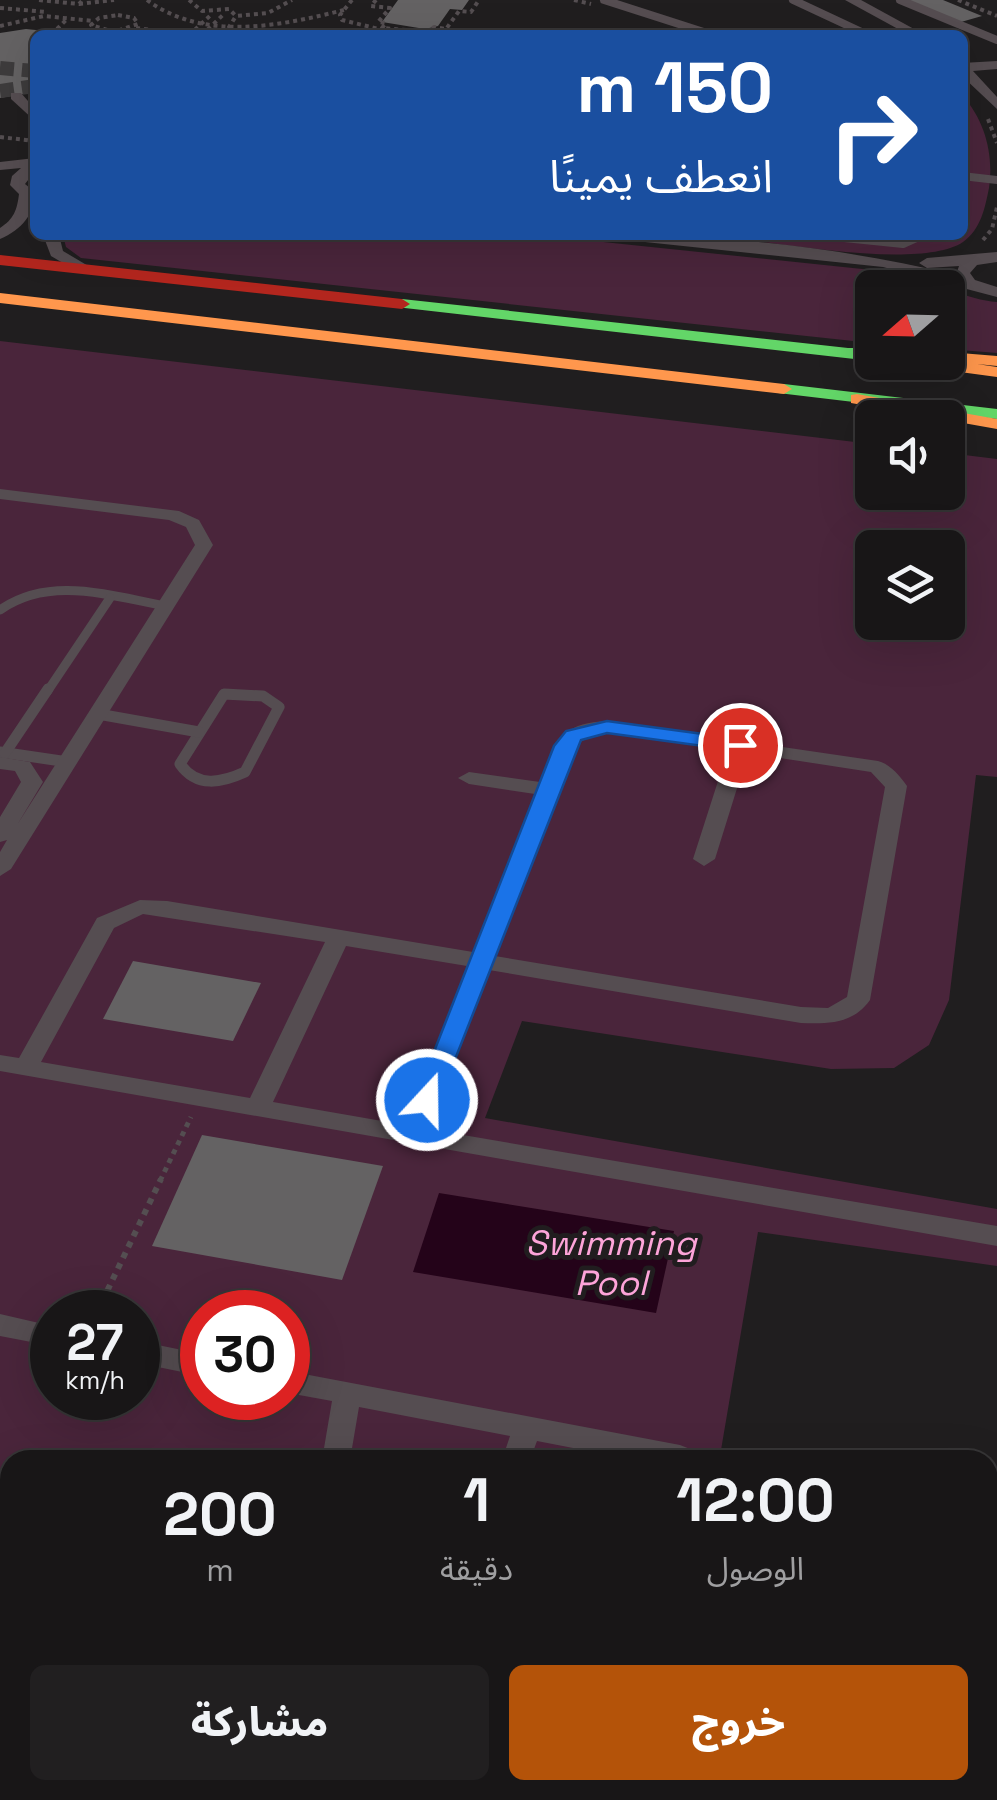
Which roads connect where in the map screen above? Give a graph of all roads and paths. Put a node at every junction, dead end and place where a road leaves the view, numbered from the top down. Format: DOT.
graph roads {
  1 [pos="39,0"];
  2 [pos="114,0"];
  3 [pos="147,0"];
  4 [pos="189,0"];
  5 [pos="292,0"];
  6 [pos="352,0"];
  7 [pos="376,0"];
  8 [pos="479,0"];
  9 [pos="609,0"];
  10 [pos="793,0"];
  11 [pos="850,0"];
  12 [pos="900,0"];
  13 [pos="958,0"];
  14 [pos="57,2"];
  15 [pos="81,2"];
  16 [pos="0,8"];
  17 [pos="229,9"];
  18 [pos="344,10"];
  19 [pos="46,14"];
  20 [pos="212,14"];
  21 [pos="236,16"];
  22 [pos="997,16"];
  23 [pos="67,19"];
  24 [pos="94,21"];
  25 [pos="200,24"];
  26 [pos="212,25"];
  27 [pos="0,26"];
  28 [pos="230,26"];
  29 [pos="134,28"];
  30 [pos="57,29"];
  31 [pos="97,30"];
  32 [pos="111,30"];
  33 [pos="150,30"];
  34 [pos="195,30"];
  35 [pos="207,30"];
  36 [pos="227,30"];
  37 [pos="390,30"];
  38 [pos="392,30"];
  39 [pos="432,30"];
  40 [pos="698,30"];
  41 [pos="857,30"];
  42 [pos="909,30"];
  43 [pos="997,38"];
  44 [pos="997,65"];
  45 [pos="968,68"];
  46 [pos="968,73"];
  47 [pos="16,96"];
  48 [pos="997,105"];
  49 [pos="30,110"];
  50 [pos="0,137"];
  51 [pos="30,140"];
  52 [pos="30,163"];
  53 [pos="0,166"];
  54 [pos="30,167"];
  55 [pos="968,177"];
  56 [pos="0,178"];
  57 [pos="997,180"];
  58 [pos="26,192"];
  59 [pos="0,234"];
  60 [pos="52,240"];
  61 [pos="674,240"];
  62 [pos="864,240"];
  63 [pos="919,240"];
  64 [pos="997,246"];
  65 [pos="997,257"];
  66 [pos="0,260"];
  67 [pos="975,260"];
  68 [pos="884,262"];
  69 [pos="85,270"];
  70 [pos="969,283"];
  71 [pos="997,292"];
  72 [pos="0,298"];
  73 [pos="33,302"];
  74 [pos="0,306"];
  75 [pos="517,315"];
  76 [pos="855,354"];
  77 [pos="497,356"];
  78 [pos="965,358"];
  79 [pos="997,361"];
  80 [pos="965,368"];
  81 [pos="997,372"];
  82 [pos="857,398"];
  83 [pos="997,414"];
  84 [pos="997,424"];
  85 [pos="0,494"];
  86 [pos="110,598"];
  87 [pos="166,606"];
  88 [pos="0,610"];
  89 [pos="98,714"];
  90 [pos="199,732"];
  91 [pos="740,745"];
  92 [pos="2,756"];
  93 [pos="68,762"];
  94 [pos="469,778"];
  95 [pos="550,790"];
  96 [pos="0,835"];
  97 [pos="704,859"];
  98 [pos="0,869"];
  99 [pos="338,936"];
  100 [pos="481,960"];
  101 [pos="0,1060"];
  102 [pos="27,1065"];
  103 [pos="200,1096"];
  104 [pos="258,1106"];
  105 [pos="413,1135"];
  106 [pos="997,1236"];
  107 [pos="107,1290"];
  108 [pos="0,1325"];
  109 [pos="30,1331"];
  110 [pos="310,1386"];
  111 [pos="348,1394"];
  112 [pos="527,1426"];
  113 [pos="338,1450"];
  114 [pos="519,1450"];
  115 [pos="642,1450"];
  1 -- 14 [label="path"];
  2 -- 15 [label="path"];
  3 -- 25 [label="path"];
  4 -- 20 [label="path"];
  5 -- 21 [label="path"];
  6 -- 18 [label="path"];
  7 -- 38 [label="path"];
  8 -- 39 [label="path"];
  9 -- 40 [label="lane"];
  10 -- 41 [label="lane"];
  11 -- 42 [label="street"];
  12 -- 43 [label="lane"];
  13 -- 22 [label="path"];
  14 -- 15 [label="path"];
  14 -- 19 [label="path"];
  16 -- 19 [label="path"];
  17 -- 20 [label="path"];
  17 -- 21 [label="path"];
  17 -- 26 [label="path"];
  18 -- 28 [label="path"];
  18 -- 37 [label="path"];
  19 -- 23 [label="path"];
  19 -- 27 [label="path"];
  20 -- 25 [label="path"];
  21 -- 28 [label="path"];
  23 -- 24 [label="path"];
  23 -- 30 [label="path"];
  24 -- 29 [label="path"];
  24 -- 31 [label="path"];
  25 -- 26 [label="path"];
  25 -- 34 [label="path"];
  26 -- 28 [label="path"];
  26 -- 35 [label="path"];
  28 -- 36 [label="path"];
  29 -- 32 [label="path"];
  29 -- 33 [label="path"];
  44 -- 45 [label="street"];
  46 -- 48 [label="street"];
  47 -- 49 [label="street"];
  50 -- 51 [label="path"];
  52 -- 53 [label="street"];
  54 -- 58 [label="street"];
  55 -- 57 [label="lane"];
  56 -- 58 [label="street"];
  58 -- 59 [label="street"];
  60 -- 69 [label="street"];
  61 -- 68 [label="street"];
  62 -- 63 [label="lane"];
  64 -- 67 [label="street"];
  65 -- 67 [label="street"];
  66 -- 69 [label="street"];
  67 -- 68 [label="street"];
  67 -- 70 [label="street"];
  68 -- 70 [label="street"];
  69 -- 75 [label="street"];
  70 -- 71 [label="street"];
  72 -- 73 [label="street"];
  73 -- 74 [label="street"];
  73 -- 77 [label="street"];
  75 -- 76 [label="street"];
  75 -- 77 [label="street"];
  77 -- 82 [label="street"];
  78 -- 79 [label="street"];
  80 -- 81 [label="street"];
  82 -- 83 [label="street"];
  82 -- 84 [label="street"];
  85 -- 87 [label="street"];
  86 -- 87 [label="lane"];
  86 -- 88 [label="lane"];
  86 -- 92 [label="lane"];
  87 -- 89 [label="street"];
  89 -- 90 [label="lane"];
  89 -- 93 [label="street"];
  90 -- 90 [label="lane"];
  91 -- 95 [label="street"];
  91 -- 97 [label="street"];
  91 -- 100 [label="street"];
  92 -- 93 [label="lane"];
  92 -- 96 [label="street"];
  93 -- 98 [label="street"];
  94 -- 95 [label="street"];
  95 -- 100 [label="street"];
  99 -- 100 [label="street"];
  99 -- 102 [label="street"];
  99 -- 104 [label="street"];
  100 -- 105 [label="street"];
  101 -- 102 [label="street"];
  102 -- 103 [label="street"];
  103 -- 104 [label="street"];
  103 -- 107 [label="path"];
  104 -- 105 [label="street"];
  105 -- 106 [label="street"];
  108 -- 109 [label="street"];
  110 -- 111 [label="street"];
  111 -- 112 [label="street"];
  111 -- 113 [label="street"];
  112 -- 114 [label="street"];
  112 -- 115 [label="street"];
}
